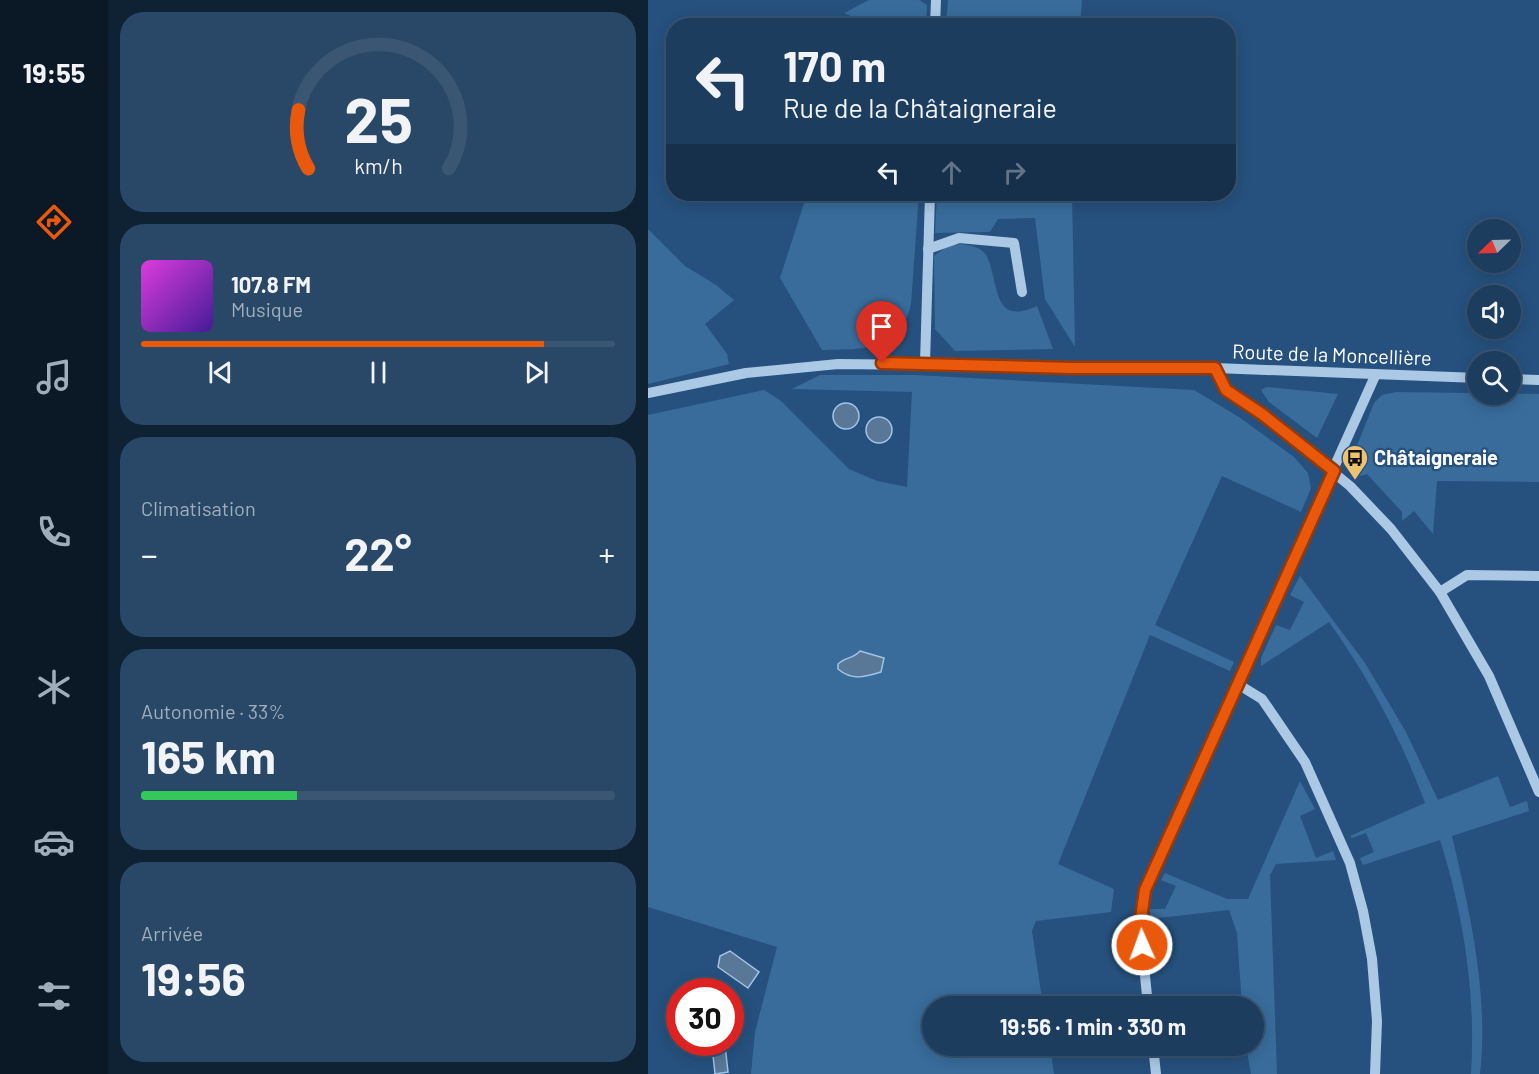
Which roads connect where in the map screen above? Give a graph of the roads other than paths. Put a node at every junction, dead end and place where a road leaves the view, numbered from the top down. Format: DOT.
graph roads {
  1 [pos="935,1"];
  2 [pos="935,18"];
  3 [pos="930,201"];
  4 [pos="928,249"];
  5 [pos="1022,292"];
  6 [pos="925,363"];
  7 [pos="1215,368"];
  8 [pos="1374,376"];
  9 [pos="1467,378"];
  10 [pos="1521,379"];
  11 [pos="1539,380"];
  12 [pos="648,393"];
  13 [pos="1334,471"];
  14 [pos="1539,576"];
  15 [pos="1440,592"];
  16 [pos="1236,683"];
  17 [pos="1539,792"];
  18 [pos="1148,996"];
  19 [pos="1154,1056"];
  20 [pos="1156,1074"];
  21 [pos="1375,1074"];
  1 -- 2 [label="street"];
  3 -- 4 [label="street"];
  4 -- 5 [label="street"];
  4 -- 6 [label="street"];
  6 -- 7 [label="street, Route de la Moncellière"];
  6 -- 12 [label="street, Route de la Moncellière"];
  7 -- 8 [label="street, Route de la Moncellière"];
  7 -- 13 [label="street"];
  8 -- 9 [label="street, Route de la Moncellière"];
  8 -- 13 [label="street"];
  10 -- 11 [label="street"];
  13 -- 15 [label="street"];
  13 -- 16 [label="street"];
  14 -- 15 [label="street"];
  15 -- 17 [label="street"];
  16 -- 18 [label="street"];
  16 -- 21 [label="street"];
  19 -- 20 [label="street"];
}
